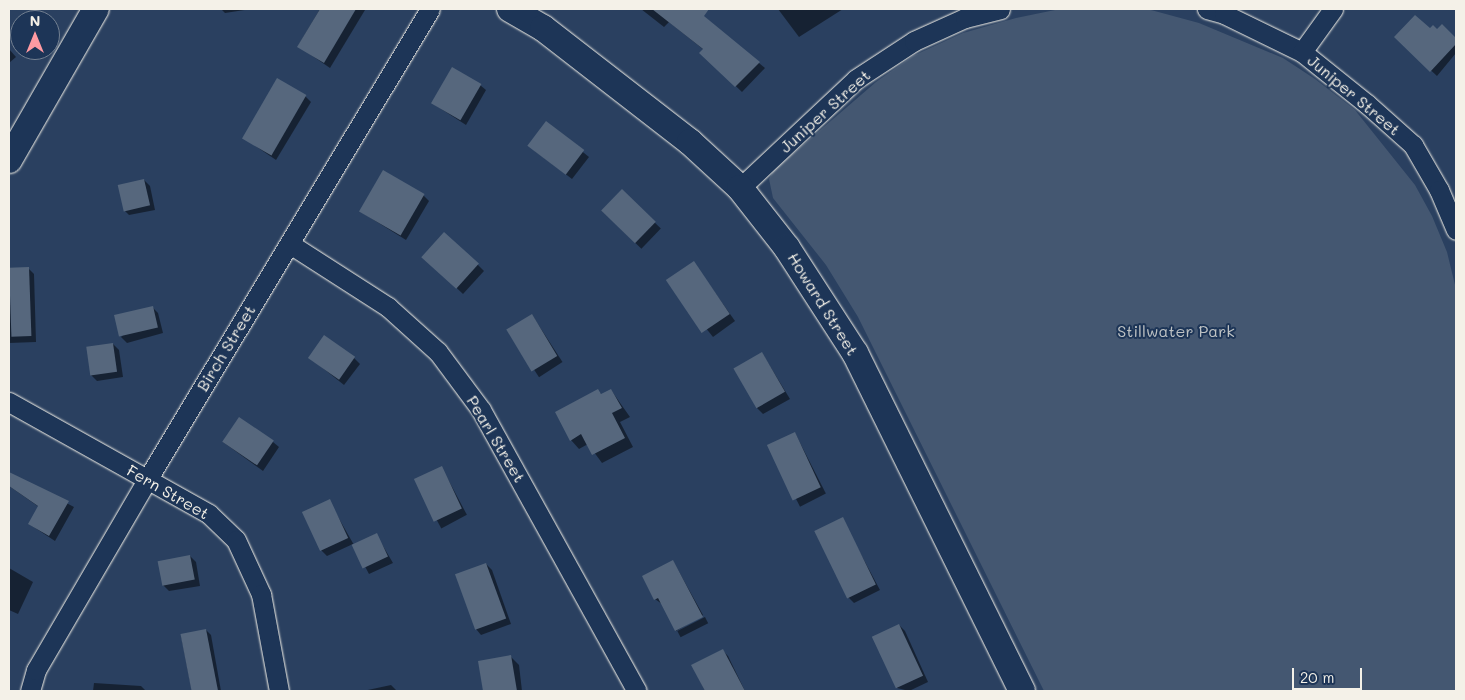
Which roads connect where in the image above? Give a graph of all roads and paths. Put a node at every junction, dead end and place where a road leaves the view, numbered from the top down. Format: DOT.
graph roads {
  1 [pos="96,9"];
  2 [pos="430,9"];
  3 [pos="510,9"];
  4 [pos="1000,9"];
  5 [pos="1207,9"];
  6 [pos="1333,9"];
  7 [pos="1302,52"];
  8 [pos="9,160"];
  9 [pos="740,188"];
  10 [pos="1456,230"];
  11 [pos="290,244"];
  12 [pos="9,402"];
  13 [pos="147,480"];
  14 [pos="30,691"];
  15 [pos="279,691"];
  16 [pos="637,691"];
  17 [pos="1022,691"];
  1 -- 8 [label="street"];
  2 -- 11 [label="street, Birch Street"];
  3 -- 9 [label="street, Howard Street"];
  4 -- 9 [label="street, Juniper Street"];
  5 -- 7 [label="street, Juniper Street"];
  6 -- 7 [label="street"];
  7 -- 10 [label="street, Juniper Street"];
  9 -- 17 [label="street, Howard Street"];
  11 -- 13 [label="street, Birch Street"];
  11 -- 16 [label="street, Pearl Street"];
  12 -- 13 [label="street, Fern Street"];
  13 -- 14 [label="street, Birch Street"];
  13 -- 15 [label="street, Fern Street"];
}
